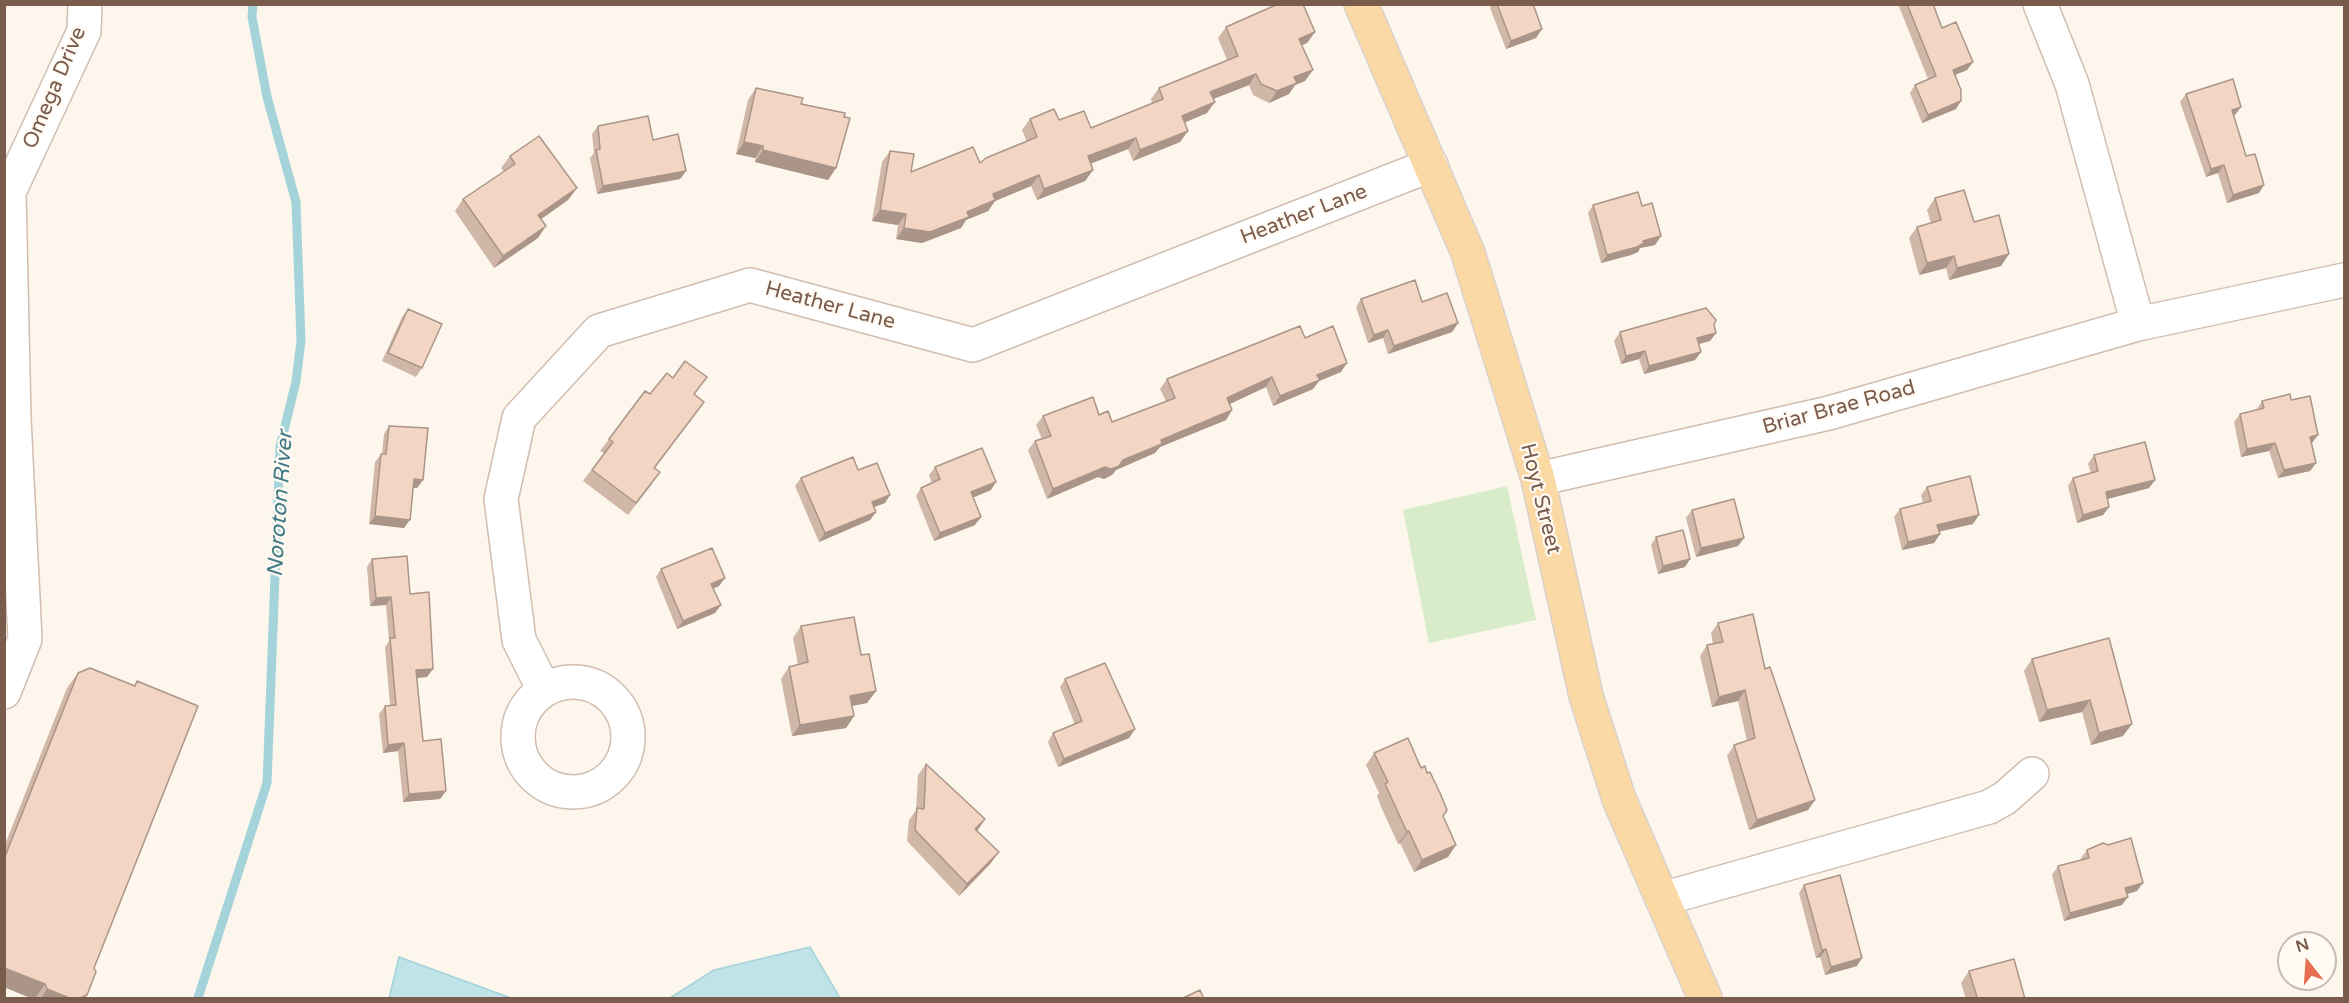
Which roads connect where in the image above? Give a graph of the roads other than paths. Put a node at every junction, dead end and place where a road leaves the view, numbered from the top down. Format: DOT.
graph roads {
  1 [pos="85,4"];
  2 [pos="1361,4"];
  3 [pos="2040,4"];
  4 [pos="14,159"];
  5 [pos="1431,165"];
  6 [pos="2344,280"];
  7 [pos="2138,324"];
  8 [pos="9,419"];
  9 [pos="1538,479"];
  10 [pos="544,690"];
  11 [pos="4,692"];
  12 [pos="2032,774"];
  13 [pos="1662,899"];
  14 [pos="1705,999"];
  1 -- 4 [label="street, Omega Drive"];
  2 -- 5 [label="main road, Hoyt Street"];
  3 -- 7 [label="street"];
  4 -- 8 [label="street, Omega Drive"];
  5 -- 9 [label="main road, Hoyt Street"];
  5 -- 10 [label="street, Heather Lane"];
  6 -- 7 [label="street, Briar Brae Road"];
  7 -- 9 [label="street, Briar Brae Road"];
  8 -- 11 [label="street, Omega Drive"];
  9 -- 13 [label="main road, Hoyt Street"];
  12 -- 13 [label="street"];
  13 -- 14 [label="main road, Hoyt Street"];
}
